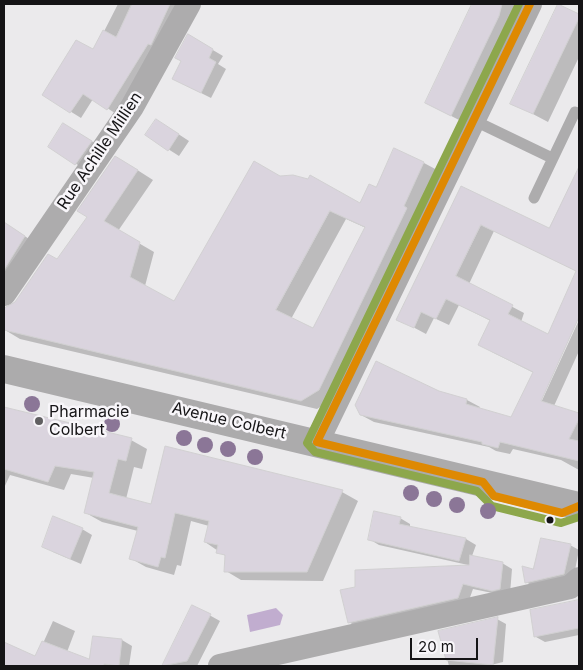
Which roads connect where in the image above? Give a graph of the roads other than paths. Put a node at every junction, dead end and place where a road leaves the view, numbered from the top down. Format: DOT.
graph roads {
  1 [pos="189,4"];
  2 [pos="530,4"];
  3 [pos="575,112"];
  4 [pos="473,120"];
  5 [pos="552,158"];
  6 [pos="534,198"];
  7 [pos="4,294"];
  8 [pos="4,369"];
  9 [pos="317,442"];
  10 [pos="579,505"];
  11 [pos="579,579"];
  12 [pos="220,666"];
  1 -- 7 [label="street, Rue Achille Millien"];
  2 -- 4 [label="street"];
  3 -- 5 [label="lane"];
  4 -- 5 [label="lane"];
  4 -- 9 [label="street"];
  5 -- 6 [label="lane"];
  8 -- 9 [label="street, Avenue Colbert"];
  9 -- 10 [label="street, Avenue Colbert"];
  11 -- 12 [label="street"];
}
